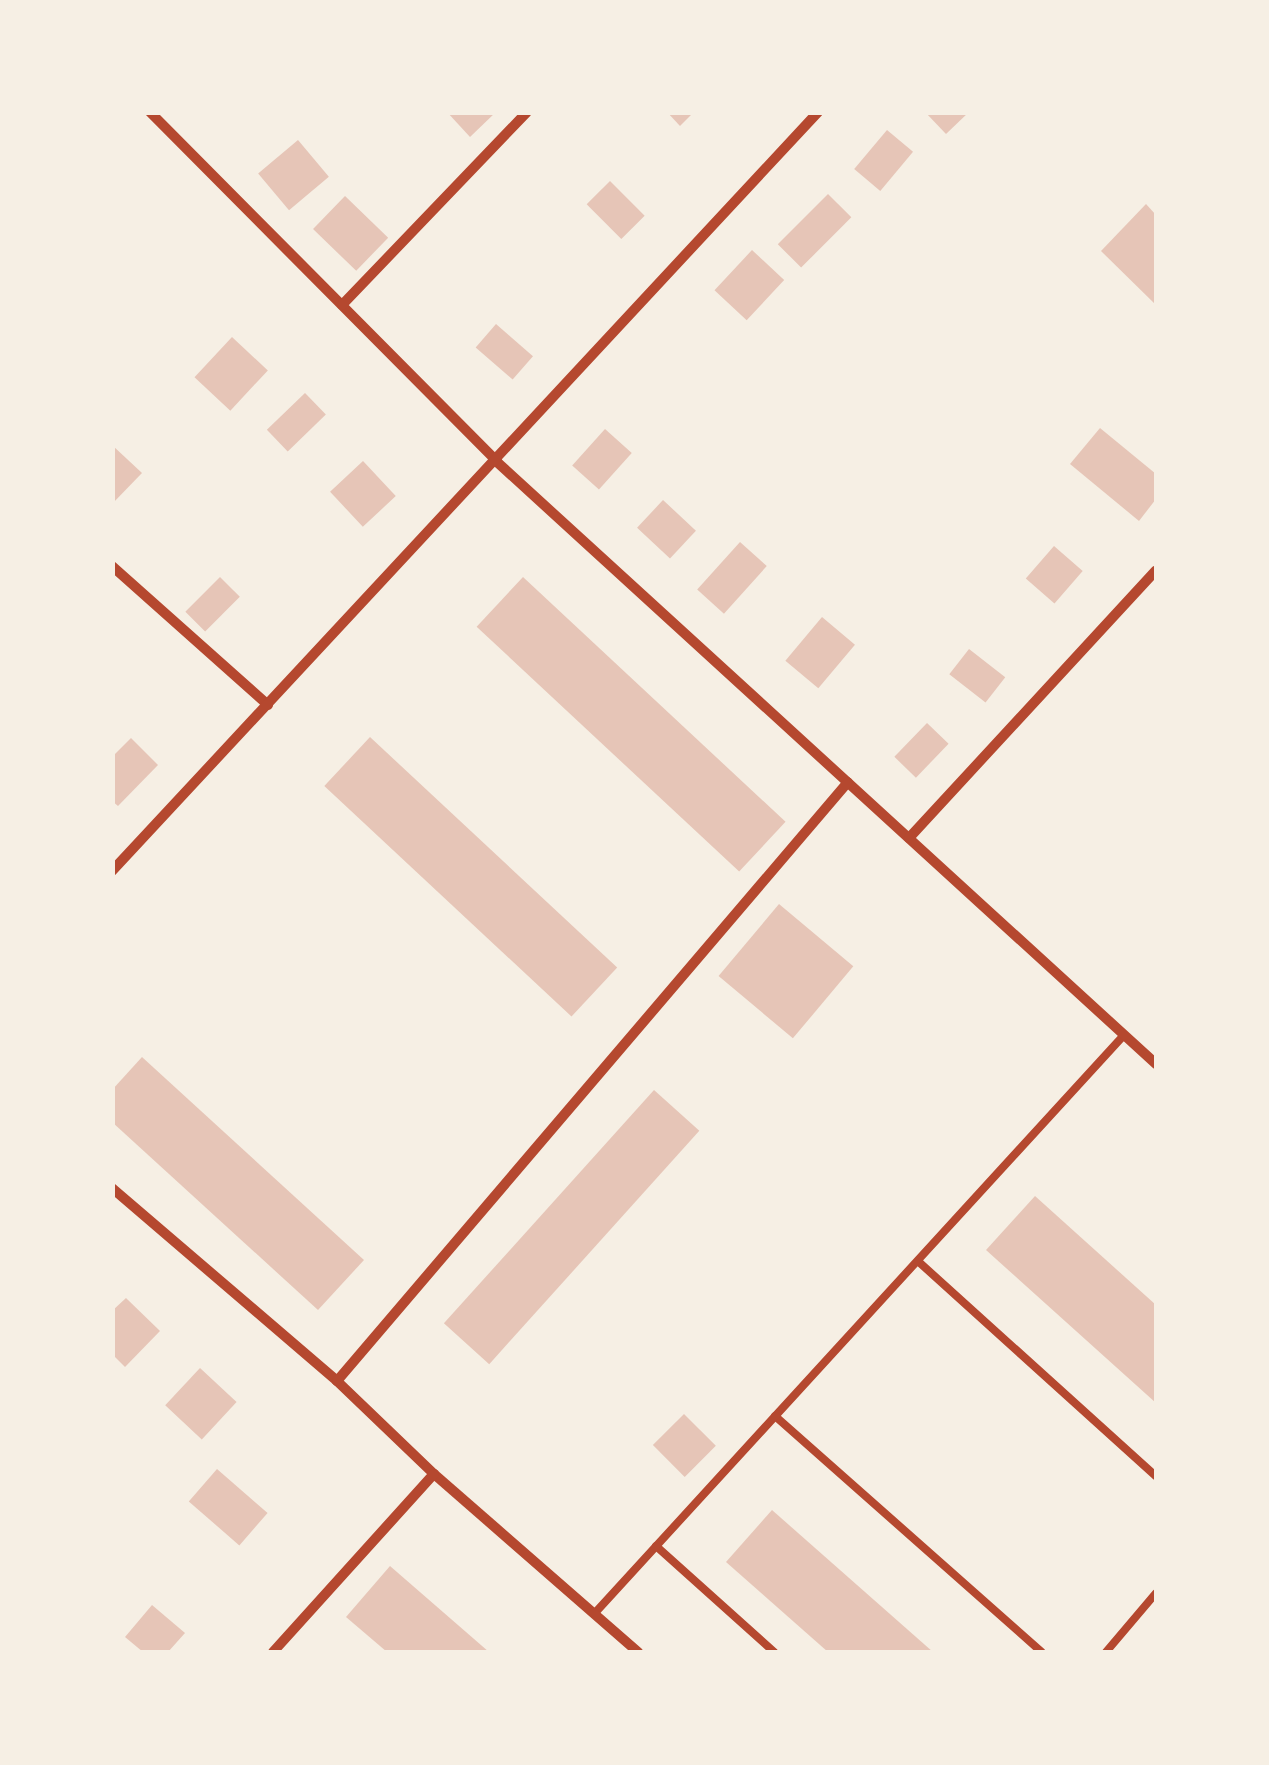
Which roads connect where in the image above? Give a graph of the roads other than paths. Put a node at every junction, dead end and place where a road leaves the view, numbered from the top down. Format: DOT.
graph roads {
  1 [pos="150,112"];
  2 [pos="527,112"];
  3 [pos="818,112"];
  4 [pos="342,305"];
  5 [pos="498,462"];
  6 [pos="112,566"];
  7 [pos="1156,570"];
  8 [pos="268,705"];
  9 [pos="848,782"];
  10 [pos="909,838"];
  11 [pos="112,871"];
  12 [pos="1124,1035"];
  13 [pos="1156,1064"];
  14 [pos="112,1188"];
  15 [pos="920,1263"];
  16 [pos="338,1381"];
  17 [pos="775,1416"];
  18 [pos="434,1474"];
  19 [pos="1156,1476"];
  20 [pos="656,1546"];
  21 [pos="1156,1594"];
  22 [pos="594,1614"];
  23 [pos="273,1652"];
  24 [pos="638,1652"];
  25 [pos="774,1652"];
  26 [pos="1042,1652"];
  27 [pos="1106,1652"];
  1 -- 4 [label="street"];
  2 -- 4 [label="street"];
  3 -- 5 [label="street"];
  4 -- 5 [label="street"];
  5 -- 8 [label="street"];
  5 -- 9 [label="street"];
  6 -- 8 [label="street"];
  7 -- 10 [label="street"];
  8 -- 11 [label="street"];
  9 -- 10 [label="street"];
  9 -- 16 [label="street"];
  10 -- 12 [label="street"];
  12 -- 13 [label="street"];
  12 -- 15 [label="lane"];
  14 -- 16 [label="street"];
  15 -- 17 [label="lane"];
  15 -- 19 [label="lane"];
  16 -- 18 [label="street"];
  17 -- 20 [label="lane"];
  17 -- 26 [label="lane"];
  18 -- 22 [label="street"];
  18 -- 23 [label="street"];
  20 -- 22 [label="lane"];
  20 -- 25 [label="lane"];
  21 -- 27 [label="lane"];
  22 -- 24 [label="street"];
}
